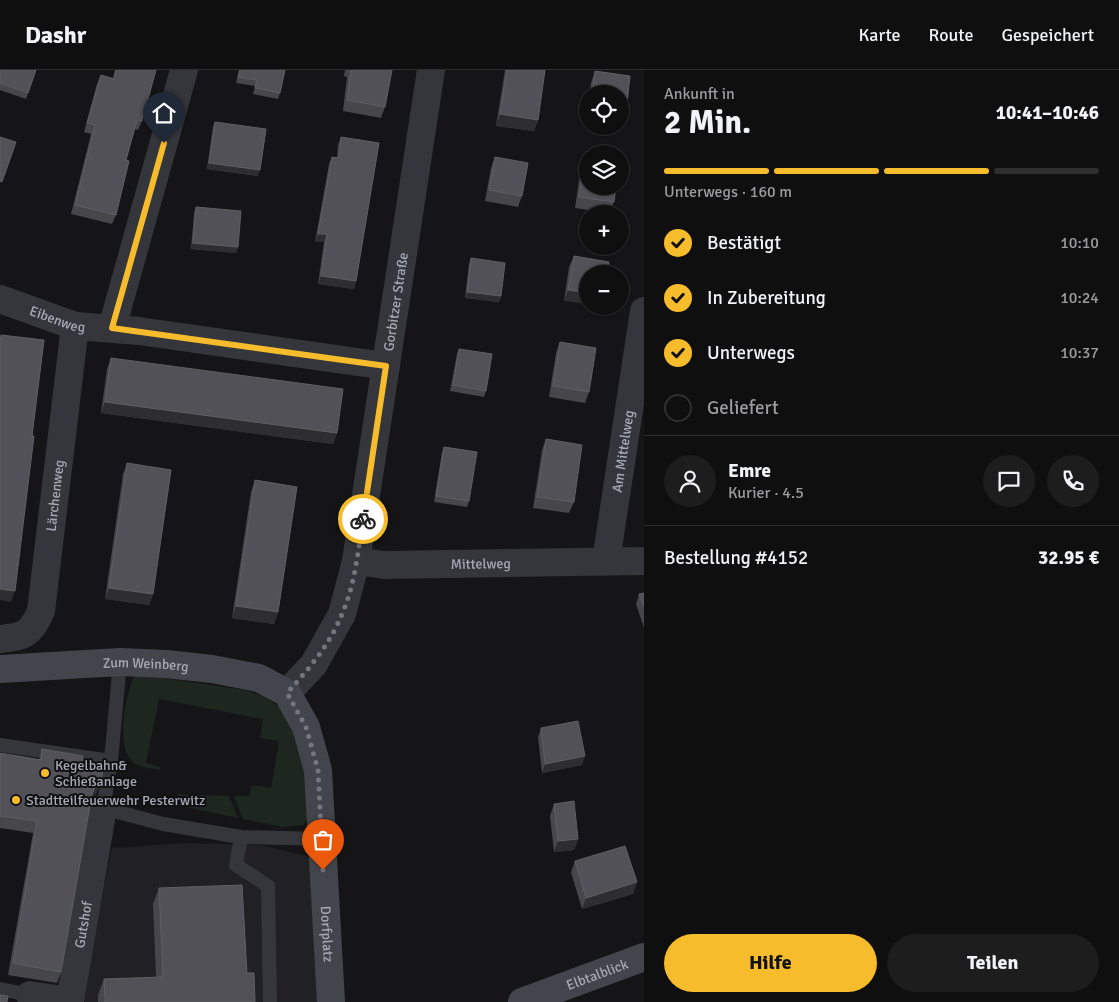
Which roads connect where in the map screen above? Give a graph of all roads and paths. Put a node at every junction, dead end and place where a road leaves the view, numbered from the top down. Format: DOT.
graph roads {
  1 [pos="184,70"];
  2 [pos="431,70"];
  3 [pos="0,299"];
  4 [pos="644,311"];
  5 [pos="75,326"];
  6 [pos="112,328"];
  7 [pos="386,366"];
  8 [pos="356,561"];
  9 [pos="606,561"];
  10 [pos="644,561"];
  11 [pos="0,639"];
  12 [pos="120,662"];
  13 [pos="0,669"];
  14 [pos="287,693"];
  15 [pos="0,745"];
  16 [pos="112,761"];
  17 [pos="103,808"];
  18 [pos="241,836"];
  19 [pos="322,839"];
  20 [pos="644,957"];
  21 [pos="0,989"];
  22 [pos="29,998"];
  23 [pos="270,1002"];
  24 [pos="331,1002"];
  25 [pos="522,1002"];
  1 -- 6 [label="street"];
  2 -- 7 [label="street, Gorbitzer Straße"];
  3 -- 5 [label="street, Eibenweg"];
  4 -- 9 [label="street, Am Mittelweg"];
  5 -- 6 [label="street, Eibenweg"];
  5 -- 11 [label="street, Lärchenweg"];
  6 -- 7 [label="street, Eibenweg"];
  7 -- 8 [label="street, Gorbitzer Straße"];
  8 -- 9 [label="street, Mittelweg"];
  8 -- 14 [label="street, Gorbitzer Straße"];
  9 -- 10 [label="street, Mittelweg"];
  12 -- 13 [label="street, Zum Weinberg"];
  12 -- 14 [label="street, Zum Weinberg"];
  12 -- 16 [label="lane"];
  14 -- 19 [label="street, Dorfplatz"];
  15 -- 16 [label="lane"];
  16 -- 17 [label="lane"];
  17 -- 18 [label="lane"];
  17 -- 22 [label="street, Gutshof"];
  18 -- 19 [label="lane"];
  18 -- 23 [label="lane"];
  19 -- 24 [label="street, Dorfplatz"];
  20 -- 25 [label="street, Elbtalblick"];
  21 -- 22 [label="lane, Gutshof"];
}
